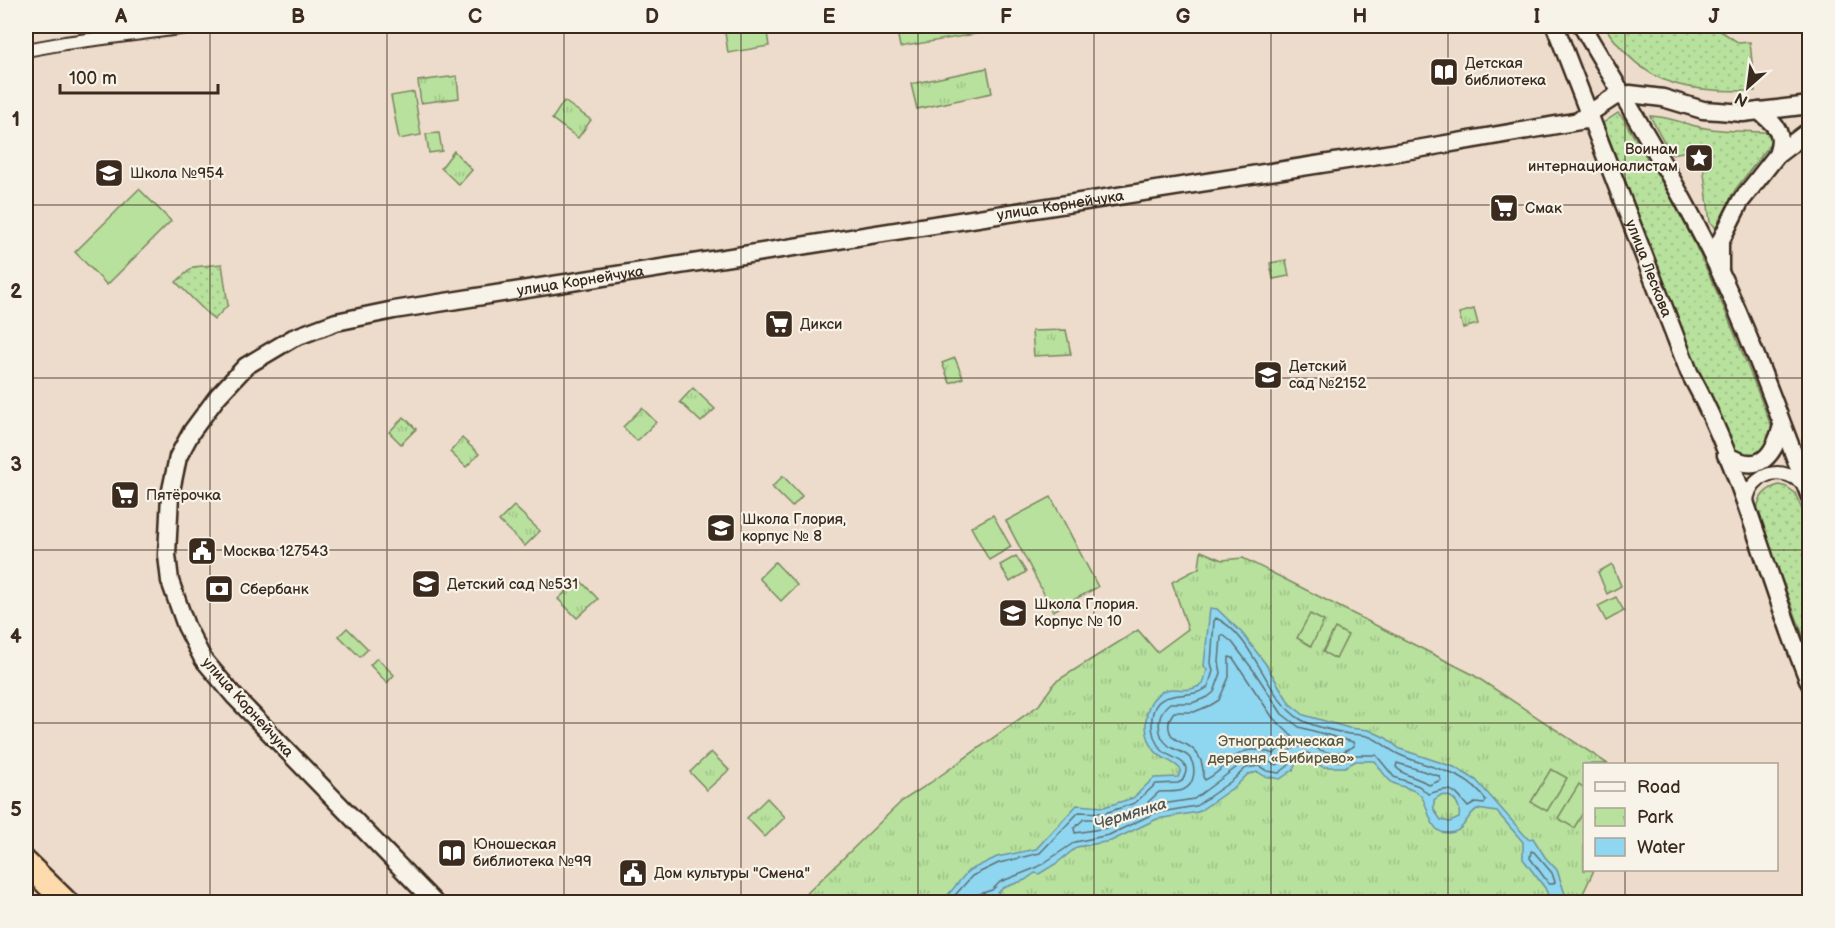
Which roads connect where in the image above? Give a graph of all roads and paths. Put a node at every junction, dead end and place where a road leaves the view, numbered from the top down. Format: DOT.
graph roads {
  1 [pos="195,26"];
  2 [pos="1555,26"];
  3 [pos="1582,26"];
  4 [pos="26,50"];
  5 [pos="1622,95"];
  6 [pos="1809,105"];
  7 [pos="1759,111"];
  8 [pos="1585,118"];
  9 [pos="1809,130"];
  10 [pos="1777,155"];
  11 [pos="1720,273"];
  12 [pos="1782,426"];
  13 [pos="1726,455"];
  14 [pos="1807,491"];
  15 [pos="1747,508"];
  16 [pos="1809,684"];
  17 [pos="26,863"];
  18 [pos="66,903"];
  19 [pos="434,903"];
  1 -- 4 [label="street"];
  2 -- 8 [label="street, улица Лескова"];
  3 -- 5 [label="street"];
  5 -- 7 [label="street"];
  5 -- 8 [label="street"];
  5 -- 11 [label="street"];
  6 -- 7 [label="street"];
  7 -- 10 [label="street"];
  8 -- 13 [label="street, улица Лескова"];
  8 -- 19 [label="street, улица Корнейчука"];
  9 -- 10 [label="street"];
  10 -- 11 [label="street"];
  11 -- 12 [label="street"];
  12 -- 13 [label="street"];
  12 -- 14 [label="street"];
  13 -- 15 [label="street, улица Лескова"];
  14 -- 15 [label="street"];
  15 -- 16 [label="street, улица Лескова"];
  17 -- 18 [label="highway"];
}
